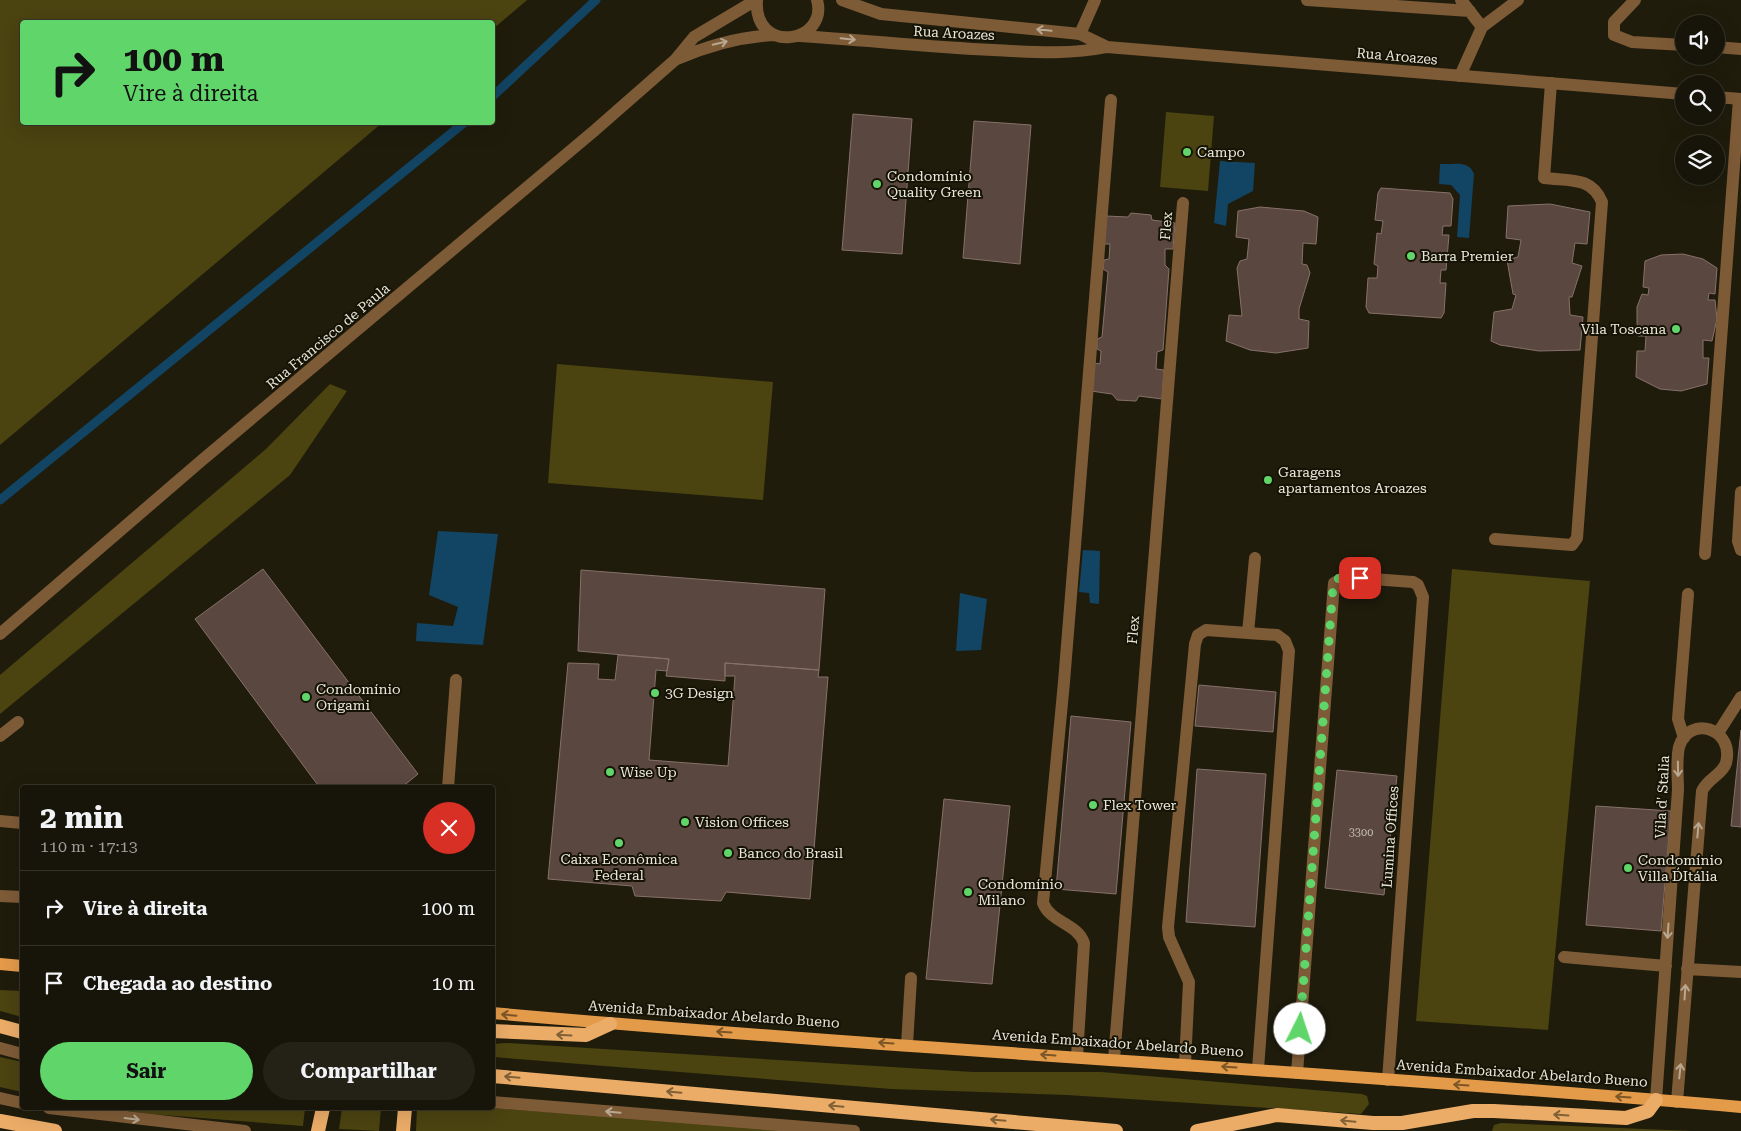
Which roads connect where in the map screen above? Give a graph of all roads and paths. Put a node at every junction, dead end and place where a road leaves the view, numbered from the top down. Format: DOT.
graph roads {
  1 [pos="756,0"];
  2 [pos="817,0"];
  3 [pos="842,0"];
  4 [pos="1095,0"];
  5 [pos="1307,0"];
  6 [pos="1461,0"];
  7 [pos="1518,0"];
  8 [pos="1634,0"];
  9 [pos="1470,11"];
  10 [pos="1482,27"];
  11 [pos="1080,34"];
  12 [pos="773,35"];
  13 [pos="800,36"];
  14 [pos="1675,44"];
  15 [pos="1107,48"];
  16 [pos="1725,48"];
  17 [pos="1741,49"];
  18 [pos="675,60"];
  19 [pos="1460,76"];
  20 [pos="1551,83"];
  21 [pos="1675,93"];
  22 [pos="1725,98"];
  23 [pos="1740,99"];
  24 [pos="1111,100"];
  25 [pos="1183,203"];
  26 [pos="1741,492"];
  27 [pos="1495,539"];
  28 [pos="1741,550"];
  29 [pos="1705,554"];
  30 [pos="1255,558"];
  31 [pos="1688,594"];
  32 [pos="0,634"];
  33 [pos="1248,634"];
  34 [pos="456,680"];
  35 [pos="1741,697"];
  36 [pos="18,722"];
  37 [pos="1718,734"];
  38 [pos="0,736"];
  39 [pos="1684,738"];
  40 [pos="448,785"];
  41 [pos="0,821"];
  42 [pos="20,823"];
  43 [pos="0,896"];
  44 [pos="20,897"];
  45 [pos="1564,957"];
  46 [pos="0,964"];
  47 [pos="20,966"];
  48 [pos="1666,966"];
  49 [pos="1687,969"];
  50 [pos="1741,972"];
  51 [pos="911,978"];
  52 [pos="495,1013"];
  53 [pos="610,1024"];
  54 [pos="0,1026"];
  55 [pos="20,1031"];
  56 [pos="495,1031"];
  57 [pos="907,1045"];
  58 [pos="0,1048"];
  59 [pos="20,1053"];
  60 [pos="1077,1057"];
  61 [pos="1114,1059"];
  62 [pos="1185,1064"];
  63 [pos="1258,1069"];
  64 [pos="1296,1072"];
  65 [pos="495,1076"];
  66 [pos="1388,1080"];
  67 [pos="0,1098"];
  68 [pos="1656,1100"];
  69 [pos="20,1102"];
  70 [pos="495,1102"];
  71 [pos="1677,1102"];
  72 [pos="1741,1107"];
  73 [pos="66,1110"];
  74 [pos="323,1110"];
  75 [pos="405,1110"];
  76 [pos="0,1121"];
  77 [pos="55,1131"];
  78 [pos="245,1131"];
  79 [pos="318,1131"];
  80 [pos="403,1131"];
  81 [pos="854,1131"];
  82 [pos="1116,1131"];
  83 [pos="1197,1131"];
  1 -- 12 [label="street"];
  1 -- 18 [label="street, Rua Francisco de Paula"];
  2 -- 13 [label="street"];
  11 -- 3 [label="street, Rua Aroazes, one-way"];
  4 -- 11 [label="street"];
  5 -- 9 [label="street"];
  6 -- 9 [label="street"];
  7 -- 10 [label="street"];
  8 -- 14 [label="street"];
  9 -- 10 [label="street"];
  10 -- 19 [label="street"];
  11 -- 15 [label="street, Rua Aroazes"];
  12 -- 13 [label="street, Rua Aroazes"];
  18 -- 12 [label="street, Rua Francisco de Paula, one-way"];
  13 -- 15 [label="street, Rua Aroazes, one-way"];
  15 -- 19 [label="street, Rua Aroazes"];
  16 -- 17 [label="street"];
  18 -- 32 [label="street, Rua Francisco de Paula"];
  19 -- 20 [label="street, Rua Aroazes"];
  20 -- 21 [label="street, Rua Aroazes"];
  20 -- 27 [label="street"];
  22 -- 23 [label="street"];
  23 -- 29 [label="street"];
  24 -- 60 [label="street"];
  25 -- 61 [label="street, Flex"];
  26 -- 28 [label="street"];
  30 -- 33 [label="street"];
  31 -- 39 [label="street"];
  33 -- 62 [label="street"];
  33 -- 63 [label="street"];
  34 -- 40 [label="street"];
  35 -- 37 [label="street"];
  36 -- 38 [label="street"];
  37 -- 39 [label="street"];
  49 -- 37 [label="street, one-way"];
  39 -- 48 [label="street, Vila d' Stalia, one-way"];
  41 -- 42 [label="street"];
  43 -- 44 [label="street"];
  45 -- 48 [label="street"];
  46 -- 47 [label="main road"];
  48 -- 68 [label="street, Vila d' Stalia"];
  49 -- 50 [label="street"];
  71 -- 49 [label="street, one-way"];
  51 -- 57 [label="street"];
  53 -- 52 [label="main road, Avenida Embaixador Abelardo Bueno, one-way"];
  53 -- 56 [label="highway, one-way"];
  57 -- 53 [label="main road, Avenida Embaixador Abelardo Bueno, one-way"];
  54 -- 55 [label="highway"];
  60 -- 57 [label="main road, Avenida Embaixador Abelardo Bueno, one-way"];
  58 -- 59 [label="street"];
  60 -- 61 [label="main road, Avenida Embaixador Abelardo Bueno"];
  61 -- 62 [label="main road, Avenida Embaixador Abelardo Bueno"];
  63 -- 62 [label="main road, Avenida Embaixador Abelardo Bueno, one-way"];
  63 -- 64 [label="main road, Avenida Embaixador Abelardo Bueno"];
  64 -- 66 [label="main road, Avenida Embaixador Abelardo Bueno"];
  64 -- 66 [label="street, Lumina Offices"];
  82 -- 65 [label="highway, one-way"];
  68 -- 66 [label="main road, Avenida Embaixador Abelardo Bueno, one-way"];
  67 -- 69 [label="street"];
  68 -- 71 [label="main road, Avenida Embaixador Abelardo Bueno"];
  68 -- 83 [label="highway, one-way"];
  81 -- 70 [label="street, one-way"];
  71 -- 72 [label="main road, Avenida Embaixador Abelardo Bueno"];
  73 -- 78 [label="street, one-way"];
  74 -- 79 [label="highway"];
  75 -- 80 [label="highway"];
  76 -- 77 [label="highway"];
}
